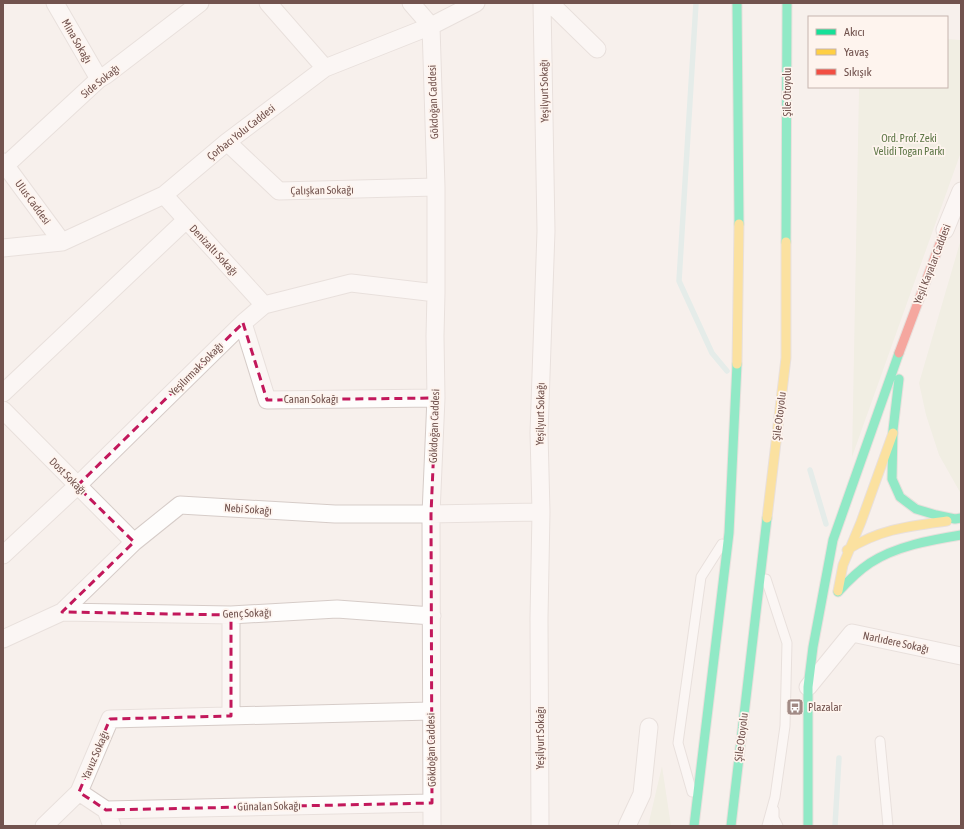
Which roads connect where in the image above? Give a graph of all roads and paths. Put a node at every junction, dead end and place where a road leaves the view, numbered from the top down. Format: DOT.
graph roads {
  1 [pos="55,3"];
  2 [pos="268,3"];
  3 [pos="411,3"];
  4 [pos="476,3"];
  5 [pos="542,3"];
  6 [pos="550,3"];
  7 [pos="737,3"];
  8 [pos="787,3"];
  9 [pos="192,6"];
  10 [pos="431,26"];
  11 [pos="597,49"];
  12 [pos="325,68"];
  13 [pos="99,79"];
  14 [pos="227,142"];
  15 [pos="4,163"];
  16 [pos="436,188"];
  17 [pos="961,191"];
  18 [pos="164,196"];
  19 [pos="186,220"];
  20 [pos="945,230"];
  21 [pos="62,242"];
  22 [pos="3,248"];
  23 [pos="436,293"];
  24 [pos="264,305"];
  25 [pos="243,323"];
  26 [pos="904,337"];
  27 [pos="3,393"];
  28 [pos="436,398"];
  29 [pos="3,410"];
  30 [pos="893,433"];
  31 [pos="868,439"];
  32 [pos="77,486"];
  33 [pos="541,512"];
  34 [pos="430,514"];
  35 [pos="958,519"];
  36 [pos="860,522"];
  37 [pos="729,533"];
  38 [pos="872,535"];
  39 [pos="961,535"];
  40 [pos="134,542"];
  41 [pos="851,547"];
  42 [pos="5,549"];
  43 [pos="898,551"];
  44 [pos="828,564"];
  45 [pos="762,566"];
  46 [pos="62,612"];
  47 [pos="231,615"];
  48 [pos="432,616"];
  49 [pos="3,639"];
  50 [pos="823,655"];
  51 [pos="961,656"];
  52 [pos="808,687"];
  53 [pos="431,711"];
  54 [pos="231,716"];
  55 [pos="649,727"];
  56 [pos="880,740"];
  57 [pos="808,788"];
  58 [pos="78,792"];
  59 [pos="432,803"];
  60 [pos="696,809"];
  61 [pos="106,810"];
  62 [pos="798,825"];
  63 [pos="44,826"];
  64 [pos="112,826"];
  65 [pos="432,826"];
  66 [pos="540,826"];
  67 [pos="627,826"];
  68 [pos="694,826"];
  69 [pos="731,826"];
  70 [pos="774,826"];
  71 [pos="808,826"];
  72 [pos="888,826"];
  1 -- 13 [label="street, Mina Sokağı"];
  2 -- 12 [label="street"];
  3 -- 10 [label="street"];
  4 -- 10 [label="street, Çorbacı Yolu Caddesi"];
  5 -- 33 [label="street, Yeşilyurt Sokağı"];
  6 -- 11 [label="street"];
  7 -- 37 [label="main road"];
  8 -- 45 [label="main road, Şile Otoyolu"];
  9 -- 13 [label="street, Side Sokağı"];
  10 -- 12 [label="street, Çorbacı Yolu Caddesi"];
  10 -- 16 [label="street, Gökdoğan Caddesi"];
  12 -- 14 [label="street, Çorbacı Yolu Caddesi"];
  13 -- 15 [label="street, Side Sokağı"];
  14 -- 16 [label="street, Çalışkan Sokağı"];
  14 -- 18 [label="street, Çorbacı Yolu Caddesi"];
  15 -- 21 [label="street, Ulus Caddesi"];
  16 -- 23 [label="street, Gökdoğan Caddesi"];
  17 -- 20 [label="street, Yeşil Kayalar Caddesi"];
  18 -- 19 [label="street, Denizaltı Sokağı"];
  18 -- 21 [label="street, Çorbacı Yolu Caddesi"];
  19 -- 24 [label="street, Denizaltı Sokağı"];
  19 -- 27 [label="street"];
  20 -- 26 [label="main road, Yeşil Kayalar Caddesi"];
  21 -- 22 [label="street, Çorbacı Yolu Caddesi"];
  23 -- 24 [label="street, Yeşilırmak Sokağı"];
  23 -- 28 [label="street, Gökdoğan Caddesi"];
  24 -- 25 [label="street, Yeşilırmak Sokağı"];
  25 -- 28 [label="street, Canan Sokağı"];
  25 -- 32 [label="street, Yeşilırmak Sokağı"];
  26 -- 30 [label="main road"];
  26 -- 31 [label="main road"];
  28 -- 34 [label="street, Gökdoğan Caddesi"];
  29 -- 32 [label="street, Dost Sokağı"];
  30 -- 35 [label="main road"];
  30 -- 36 [label="main road"];
  31 -- 36 [label="main road"];
  31 -- 44 [label="main road"];
  32 -- 40 [label="street, Dost Sokağı"];
  32 -- 42 [label="street, Yeşilırmak Sokağı"];
  33 -- 34 [label="street, Nebi Sokağı"];
  33 -- 66 [label="street, Yeşilyurt Sokağı"];
  34 -- 40 [label="street, Nebi Sokağı"];
  34 -- 48 [label="street, Gökdoğan Caddesi"];
  35 -- 38 [label="main road"];
  36 -- 38 [label="main road"];
  36 -- 41 [label="main road"];
  37 -- 60 [label="main road"];
  37 -- 60 [label="lane"];
  38 -- 41 [label="main road"];
  38 -- 43 [label="main road"];
  39 -- 43 [label="main road"];
  40 -- 46 [label="street, Nebi Sokağı"];
  41 -- 43 [label="main road"];
  41 -- 44 [label="main road"];
  44 -- 52 [label="main road"];
  45 -- 69 [label="main road, Şile Otoyolu"];
  45 -- 70 [label="lane"];
  46 -- 47 [label="street, Genç Sokağı"];
  46 -- 49 [label="street, Nebi Sokağı"];
  47 -- 48 [label="street, Genç Sokağı"];
  47 -- 54 [label="street"];
  48 -- 53 [label="street, Gökdoğan Caddesi"];
  50 -- 52 [label="main road"];
  51 -- 52 [label="street, Narlıdere Sokağı"];
  52 -- 57 [label="main road"];
  53 -- 54 [label="street, Yavuz Sokağı"];
  53 -- 59 [label="street, Gökdoğan Caddesi"];
  54 -- 58 [label="street, Yavuz Sokağı"];
  55 -- 67 [label="street"];
  56 -- 72 [label="lane"];
  57 -- 62 [label="lane"];
  57 -- 71 [label="main road"];
  58 -- 61 [label="street"];
  58 -- 63 [label="street, Yavuz Sokağı"];
  59 -- 61 [label="street, Günalan Sokağı"];
  59 -- 65 [label="street, Gökdoğan Caddesi"];
  60 -- 68 [label="main road"];
  61 -- 64 [label="street"];
}
